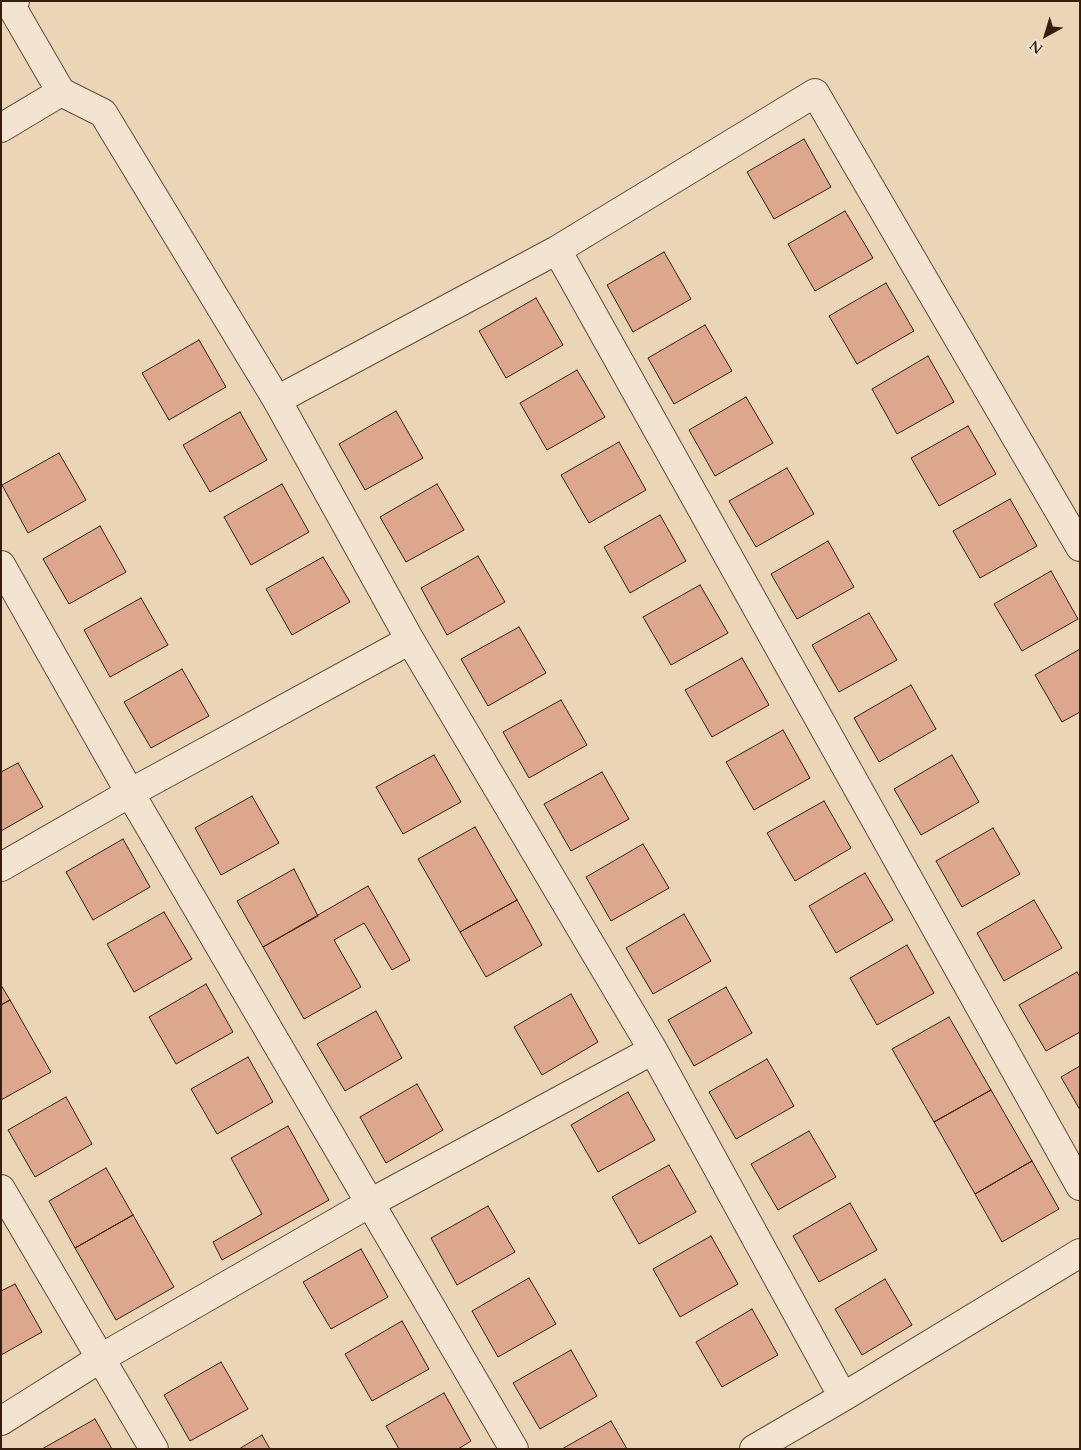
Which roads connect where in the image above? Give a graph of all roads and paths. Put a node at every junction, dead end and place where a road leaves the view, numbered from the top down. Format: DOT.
graph roads {
  1 [pos="9,4"];
  2 [pos="61,92"];
  3 [pos="1,128"];
  4 [pos="557,250"];
  5 [pos="277,400"];
  6 [pos="1076,532"];
  7 [pos="1,565"];
  8 [pos="410,640"];
  9 [pos="130,793"];
  10 [pos="1,867"];
  11 [pos="653,1050"];
  12 [pos="1080,1186"];
  13 [pos="1,1189"];
  14 [pos="370,1203"];
  15 [pos="1080,1253"];
  16 [pos="101,1358"];
  17 [pos="842,1397"];
  18 [pos="1,1421"];
  19 [pos="154,1449"];
  20 [pos="514,1449"];
  21 [pos="754,1449"];
  1 -- 2 [label="street"];
  2 -- 3 [label="street"];
  2 -- 5 [label="street"];
  4 -- 5 [label="street"];
  4 -- 6 [label="street"];
  4 -- 12 [label="street"];
  5 -- 8 [label="street"];
  7 -- 9 [label="street"];
  8 -- 9 [label="street"];
  8 -- 11 [label="street"];
  9 -- 10 [label="street"];
  9 -- 14 [label="street"];
  11 -- 14 [label="street"];
  11 -- 17 [label="street"];
  13 -- 16 [label="street"];
  14 -- 16 [label="street"];
  14 -- 20 [label="street"];
  15 -- 17 [label="street"];
  16 -- 18 [label="street"];
  16 -- 19 [label="street"];
  17 -- 21 [label="street"];
}
